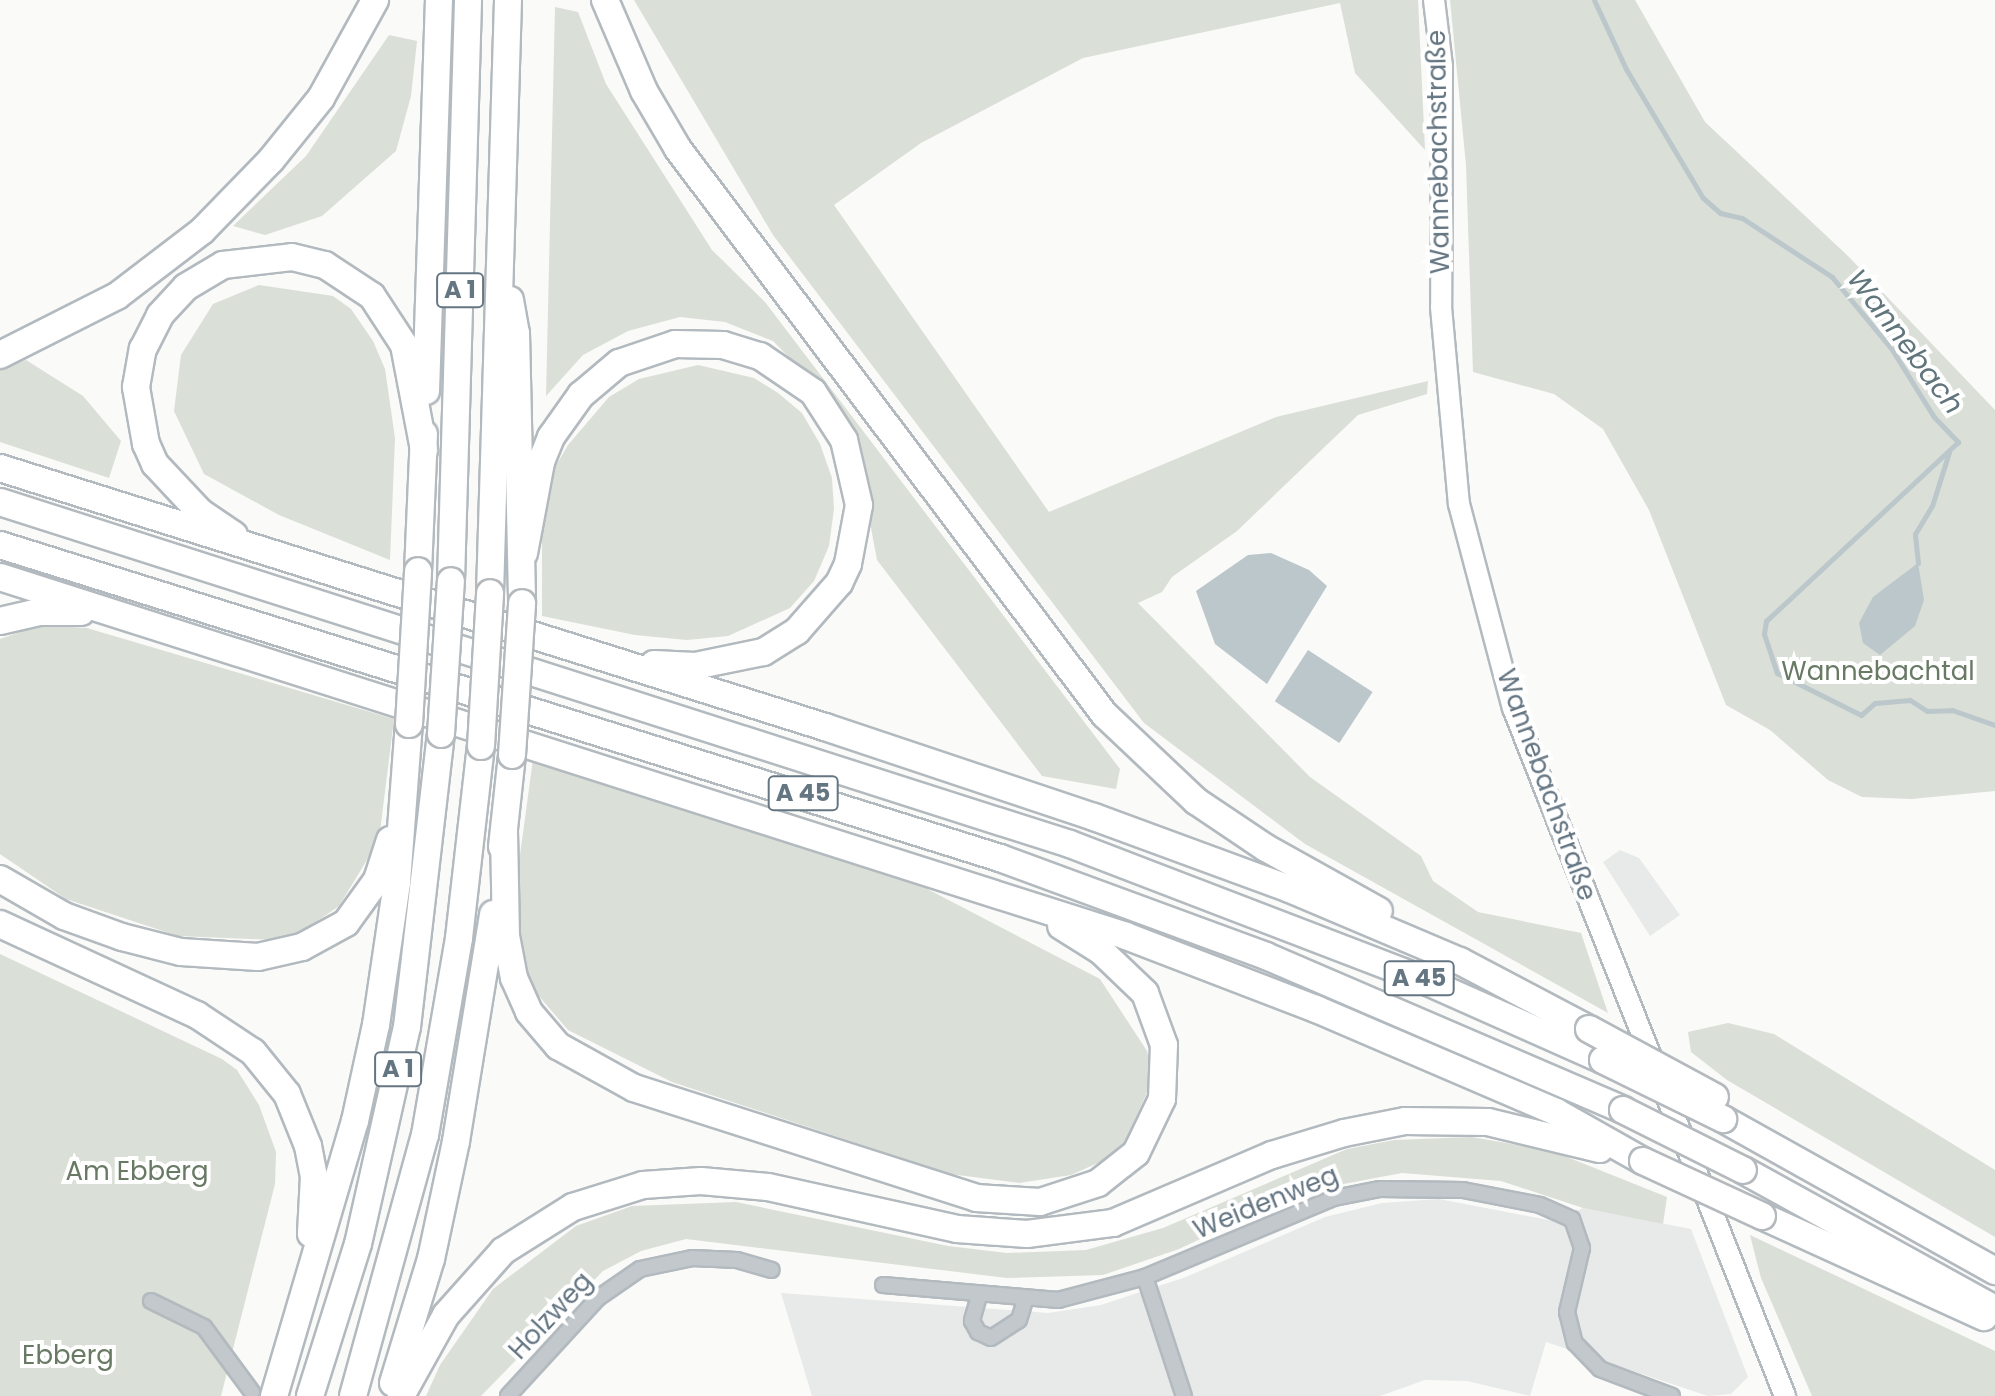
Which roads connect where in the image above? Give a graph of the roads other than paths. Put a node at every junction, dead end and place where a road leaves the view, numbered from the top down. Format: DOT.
graph roads {
  1 [pos="375,0"];
  2 [pos="439,0"];
  3 [pos="468,0"];
  4 [pos="508,0"];
  5 [pos="605,0"];
  6 [pos="1434,0"];
  7 [pos="500,245"];
  8 [pos="0,355"];
  9 [pos="424,450"];
  10 [pos="0,468"];
  11 [pos="0,502"];
  12 [pos="0,545"];
  13 [pos="261,552"];
  14 [pos="524,553"];
  15 [pos="0,577"];
  16 [pos="0,621"];
  17 [pos="190,639"];
  18 [pos="620,662"];
  19 [pos="406,770"];
  20 [pos="504,832"];
  21 [pos="0,879"];
  22 [pos="970,886"];
  23 [pos="0,924"];
  24 [pos="1460,961"];
  25 [pos="1719,1108"];
  26 [pos="1643,1161"];
  27 [pos="772,1270"];
  28 [pos="1995,1271"];
  29 [pos="1145,1277"];
  30 [pos="883,1285"];
  31 [pos="979,1296"];
  32 [pos="1025,1300"];
  33 [pos="151,1301"];
  34 [pos="1995,1309"];
  35 [pos="297,1321"];
  36 [pos="1995,1321"];
  37 [pos="263,1394"];
  38 [pos="1780,1395"];
  39 [pos="310,1396"];
  40 [pos="353,1396"];
  41 [pos="389,1396"];
  42 [pos="401,1396"];
  43 [pos="508,1396"];
  44 [pos="1184,1396"];
  45 [pos="1672,1396"];
  1 -- 8 [label="highway"];
  2 -- 9 [label="highway"];
  3 -- 39 [label="highway, A 1, bridge"];
  4 -- 7 [label="highway, A 1"];
  5 -- 24 [label="highway"];
  6 -- 38 [label="main road, Wannebachstraße"];
  7 -- 14 [label="highway"];
  7 -- 40 [label="highway, A 1, bridge"];
  9 -- 13 [label="highway"];
  9 -- 19 [label="highway, bridge"];
  10 -- 13 [label="highway"];
  11 -- 25 [label="highway, A 45, bridge"];
  12 -- 34 [label="highway, A 45, bridge"];
  13 -- 18 [label="highway"];
  14 -- 18 [label="highway"];
  14 -- 20 [label="highway, bridge"];
  15 -- 17 [label="highway"];
  16 -- 17 [label="highway"];
  17 -- 22 [label="highway"];
  18 -- 24 [label="highway"];
  19 -- 21 [label="highway"];
  19 -- 35 [label="highway"];
  20 -- 22 [label="highway"];
  20 -- 41 [label="highway"];
  22 -- 26 [label="highway"];
  23 -- 35 [label="highway"];
  24 -- 25 [label="highway, bridge"];
  25 -- 28 [label="highway, A 45"];
  26 -- 36 [label="highway, bridge"];
  26 -- 42 [label="highway"];
  27 -- 43 [label="street, Holzweg"];
  29 -- 32 [label="street, Weidenweg"];
  29 -- 44 [label="street"];
  29 -- 45 [label="street, Weidenweg"];
  30 -- 31 [label="street, Weidenweg"];
  31 -- 32 [label="street, Weidenweg"];
  31 -- 32 [label="street"];
  33 -- 37 [label="street"];
  35 -- 37 [label="highway"];
}
